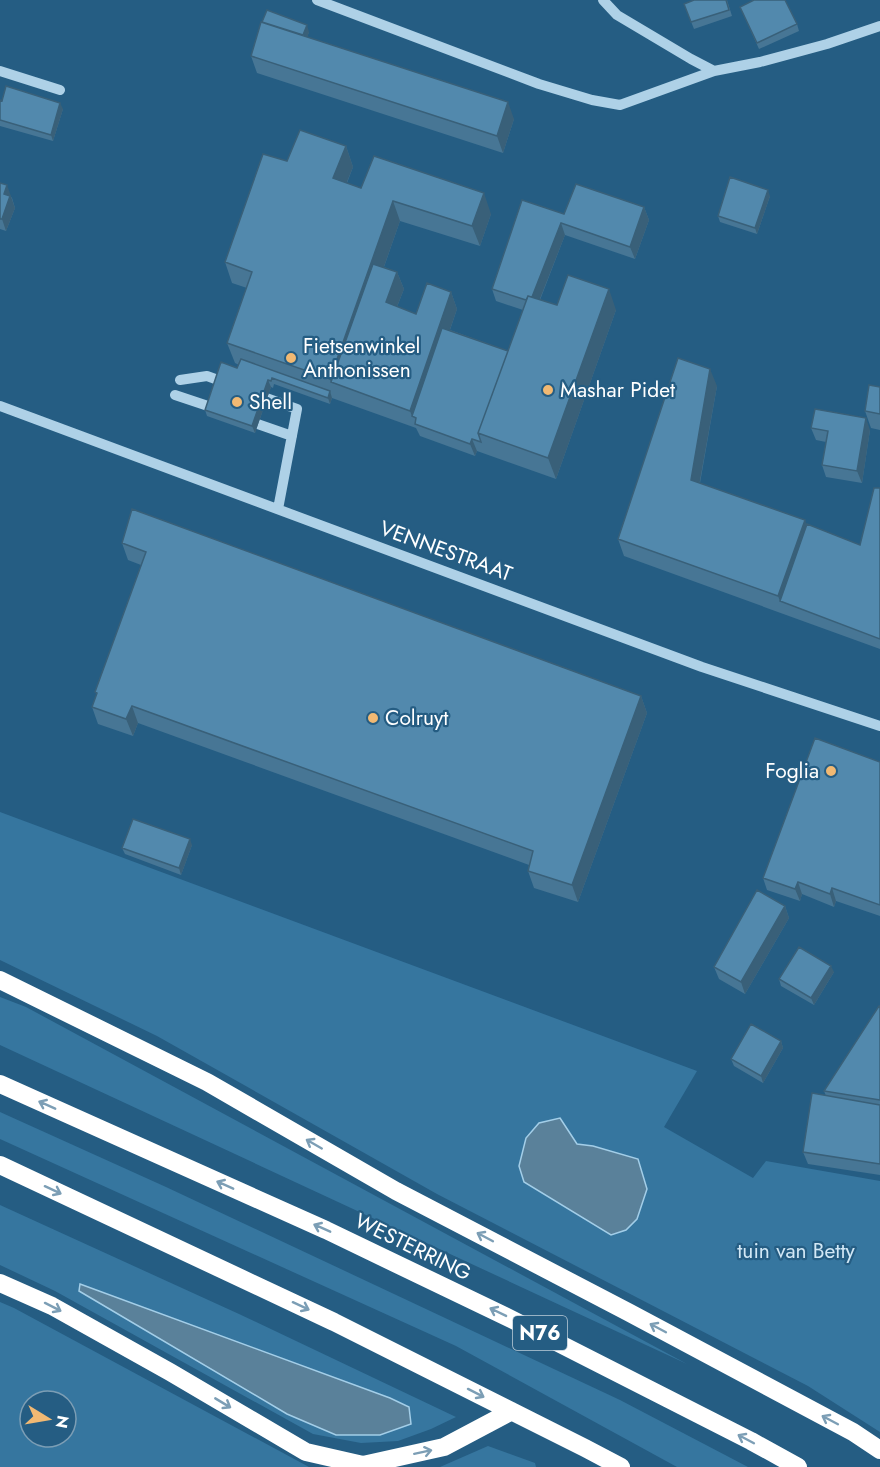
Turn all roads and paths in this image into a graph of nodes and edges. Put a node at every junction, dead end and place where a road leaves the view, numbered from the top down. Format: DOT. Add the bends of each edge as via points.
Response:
graph roads {
  1 [pos="317,0"];
  2 [pos="603,0"];
  3 [pos="880,26"];
  4 [pos="0,70"];
  5 [pos="714,71"];
  6 [pos="60,90"];
  7 [pos="180,381"];
  8 [pos="175,395"];
  9 [pos="0,406"];
  10 [pos="292,435"];
  11 [pos="278,509"];
  12 [pos="880,726"];
  13 [pos="0,980"];
  14 [pos="0,1084"];
  15 [pos="0,1165"];
  16 [pos="0,1283"];
  17 [pos="512,1411"];
  18 [pos="880,1450"];
  19 [pos="621,1467"];
  20 [pos="798,1467"];
  1 -- 5 [label="street" via="539,84 611,104 620,105"];
  2 -- 5 [label="street" via="617,15"];
  3 -- 5 [label="street" via="783,56"];
  4 -- 6 [label="street"];
  7 -- 10 [label="street" via="207,376 297,409"];
  8 -- 10 [label="street"];
  9 -- 11 [label="street, VENNESTRAAT"];
  10 -- 11 [label="street"];
  11 -- 12 [label="street, VENNESTRAAT" via="693,664"];
  18 -- 13 [label="highway, one-way" via="396,1191 207,1082"];
  20 -- 14 [label="highway, WESTERRING / N76, one-way" via="513,1320 326,1230"];
  15 -- 17 [label="highway, one-way" via="334,1322"];
  16 -- 17 [label="highway, one-way" via="52,1306 306,1452 363,1465 444,1447"];
  17 -- 19 [label="highway"];
}
